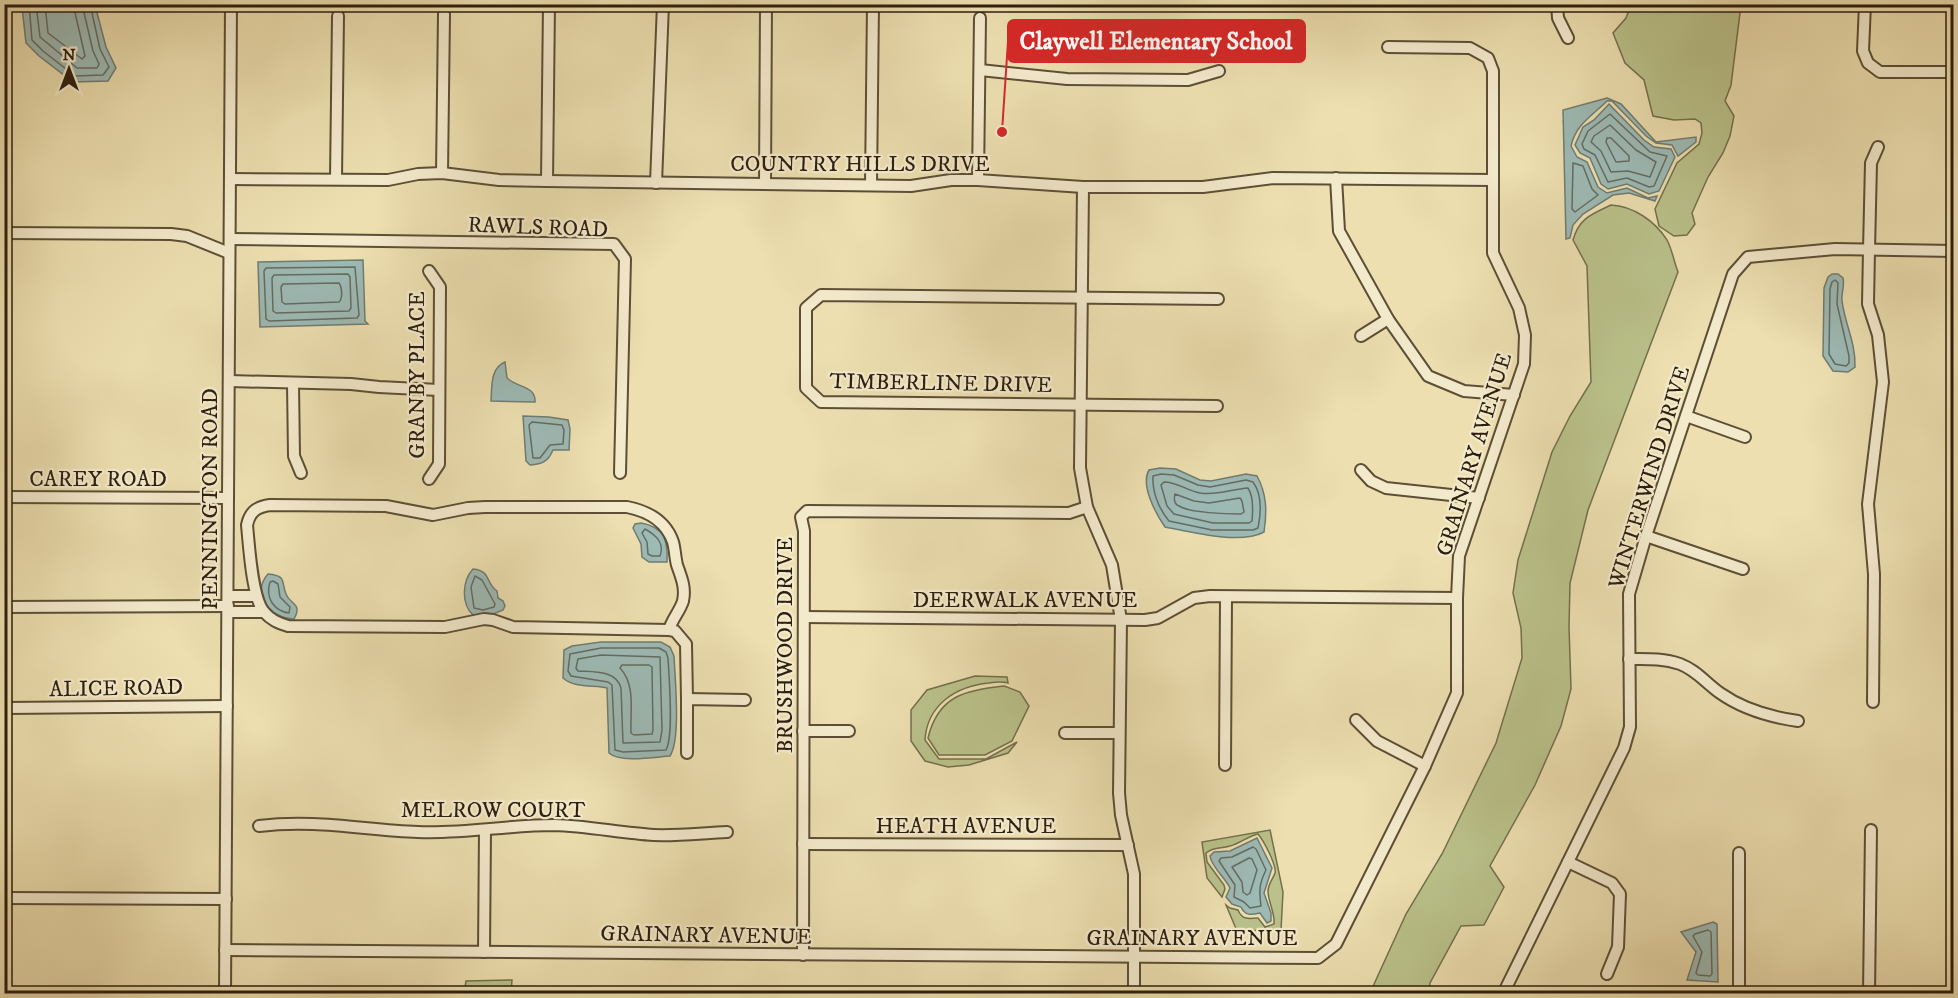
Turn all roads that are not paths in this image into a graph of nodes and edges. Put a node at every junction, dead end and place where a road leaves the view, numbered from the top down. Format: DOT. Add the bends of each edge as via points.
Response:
graph roads {
  1 [pos="231,4"];
  2 [pos="549,4"];
  3 [pos="663,4"];
  4 [pos="766,4"];
  5 [pos="873,4"];
  6 [pos="1557,4"];
  7 [pos="1865,4"];
  8 [pos="444,14"];
  9 [pos="338,16"];
  10 [pos="980,18"];
  11 [pos="1568,38"];
  12 [pos="1388,47"];
  13 [pos="980,70"];
  14 [pos="1219,72"];
  15 [pos="1953,72"];
  16 [pos="1878,147"];
  17 [pos="442,173"];
  18 [pos="1336,178"];
  19 [pos="230,179"];
  20 [pos="336,179"];
  21 [pos="978,180"];
  22 [pos="1492,180"];
  23 [pos="546,181"];
  24 [pos="656,183"];
  25 [pos="765,184"];
  26 [pos="871,185"];
  27 [pos="1083,187"];
  28 [pos="4,232"];
  29 [pos="230,239"];
  30 [pos="1869,250"];
  31 [pos="1953,251"];
  32 [pos="229,253"];
  33 [pos="429,271"];
  34 [pos="1081,297"];
  35 [pos="1218,299"];
  36 [pos="1388,319"];
  37 [pos="1361,336"];
  38 [pos="229,381"];
  39 [pos="293,383"];
  40 [pos="439,390"];
  41 [pos="1514,395"];
  42 [pos="1080,404"];
  43 [pos="1217,406"];
  44 [pos="1686,416"];
  45 [pos="1745,436"];
  46 [pos="1361,470"];
  47 [pos="301,473"];
  48 [pos="621,473"];
  49 [pos="429,479"];
  50 [pos="4,497"];
  51 [pos="228,498"];
  52 [pos="1479,498"];
  53 [pos="1087,507"];
  54 [pos="1646,536"];
  55 [pos="1743,569"];
  56 [pos="256,596"];
  57 [pos="1226,597"];
  58 [pos="1457,598"];
  59 [pos="228,605"];
  60 [pos="4,607"];
  61 [pos="264,612"];
  62 [pos="804,617"];
  63 [pos="1121,620"];
  64 [pos="669,630"];
  65 [pos="1629,659"];
  66 [pos="687,699"];
  67 [pos="745,700"];
  68 [pos="1873,702"];
  69 [pos="227,706"];
  70 [pos="4,708"];
  71 [pos="1356,720"];
  72 [pos="1798,721"];
  73 [pos="803,731"];
  74 [pos="849,731"];
  75 [pos="1065,733"];
  76 [pos="1119,733"];
  77 [pos="687,753"];
  78 [pos="1225,765"];
  79 [pos="1425,766"];
  80 [pos="259,826"];
  81 [pos="485,830"];
  82 [pos="1871,830"];
  83 [pos="727,832"];
  84 [pos="803,844"];
  85 [pos="1128,846"];
  86 [pos="1739,853"];
  87 [pos="1568,862"];
  88 [pos="4,898"];
  89 [pos="226,899"];
  90 [pos="225,950"];
  91 [pos="484,952"];
  92 [pos="803,955"];
  93 [pos="1134,956"];
  94 [pos="1606,974"];
  95 [pos="225,993"];
  96 [pos="1134,993"];
  97 [pos="1503,993"];
  98 [pos="1739,993"];
  99 [pos="1869,993"];
  1 -- 19 [label="street, PENNINGTON ROAD"];
  2 -- 23 [label="street"];
  3 -- 24 [label="street"];
  4 -- 25 [label="street"];
  5 -- 26 [label="street"];
  6 -- 11 [label="street" via="1558,18"];
  7 -- 15 [label="street" via="1863,51 1868,63 1880,72"];
  8 -- 17 [label="street"];
  9 -- 20 [label="street"];
  10 -- 13 [label="street"];
  12 -- 22 [label="street, GRAINARY AVENUE" via="1470,48 1488,58 1493,71"];
  13 -- 14 [label="street" via="1067,79 1188,80"];
  13 -- 21 [label="street"];
  16 -- 30 [label="street" via="1871,163"];
  17 -- 20 [label="street, COUNTRY HILLS DRIVE" via="388,180"];
  17 -- 23 [label="street, COUNTRY HILLS DRIVE"];
  18 -- 22 [label="street, COUNTRY HILLS DRIVE"];
  18 -- 27 [label="street, COUNTRY HILLS DRIVE" via="1273,178 1203,187"];
  18 -- 36 [label="street" via="1339,231"];
  19 -- 20 [label="street, COUNTRY HILLS DRIVE"];
  19 -- 29 [label="street, PENNINGTON ROAD"];
  21 -- 26 [label="street, COUNTRY HILLS DRIVE"];
  21 -- 27 [label="street, COUNTRY HILLS DRIVE"];
  22 -- 41 [label="street, GRAINARY AVENUE" via="1493,253 1519,308 1525,335 1524,364"];
  23 -- 24 [label="street, COUNTRY HILLS DRIVE"];
  24 -- 25 [label="street, COUNTRY HILLS DRIVE"];
  25 -- 26 [label="street, COUNTRY HILLS DRIVE"];
  27 -- 34 [label="street"];
  28 -- 32 [label="street" via="171,234 187,236"];
  29 -- 32 [label="street, PENNINGTON ROAD"];
  29 -- 48 [label="street, RAWLS ROAD" via="614,244 625,260"];
  30 -- 31 [label="street, WINTERWIND DRIVE"];
  30 -- 44 [label="street, WINTERWIND DRIVE" via="1748,257 1733,274"];
  30 -- 68 [label="street" via="1868,304 1878,335 1883,382 1868,504 1874,574"];
  32 -- 38 [label="street, PENNINGTON ROAD"];
  33 -- 40 [label="street, GRANBY PLACE" via="440,287"];
  34 -- 35 [label="street, TIMBERLINE DRIVE"];
  34 -- 42 [label="street"];
  34 -- 42 [label="street, TIMBERLINE DRIVE" via="821,295 807,308 806,331 806,388 821,402"];
  36 -- 37 [label="street"];
  36 -- 41 [label="street" via="1428,376 1464,391"];
  38 -- 39 [label="street"];
  38 -- 51 [label="street, PENNINGTON ROAD"];
  39 -- 40 [label="street"];
  39 -- 47 [label="street" via="294,456"];
  40 -- 49 [label="street, GRANBY PLACE" via="439,464"];
  41 -- 52 [label="street, GRAINARY AVENUE"];
  42 -- 43 [label="street, TIMBERLINE DRIVE"];
  42 -- 53 [label="street" via="1080,468"];
  44 -- 45 [label="street"];
  44 -- 54 [label="street, WINTERWIND DRIVE"];
  46 -- 52 [label="street" via="1371,481 1386,488"];
  50 -- 51 [label="street, CAREY ROAD"];
  51 -- 59 [label="street, PENNINGTON ROAD"];
  52 -- 58 [label="street, GRAINARY AVENUE" via="1460,556"];
  53 -- 62 [label="street, BRUSHWOOD DRIVE" via="1069,513 807,511 801,517"];
  53 -- 63 [label="street" via="1112,565"];
  54 -- 55 [label="street"];
  54 -- 65 [label="street, WINTERWIND DRIVE" via="1629,594"];
  56 -- 59 [label="street"];
  56 -- 61 [label="street"];
  56 -- 64 [label="street" via="247,525 253,510 262,506 386,506 433,515 484,507 627,507 651,515 673,542 684,591 683,603"];
  57 -- 58 [label="street, DEERWALK AVENUE"];
  57 -- 63 [label="street, DEERWALK AVENUE" via="1194,598 1158,618"];
  57 -- 78 [label="street"];
  58 -- 79 [label="street, GRAINARY AVENUE" via="1457,693"];
  59 -- 60 [label="street"];
  59 -- 61 [label="street"];
  59 -- 69 [label="street, PENNINGTON ROAD"];
  61 -- 64 [label="street" via="275,622 288,626 445,627 484,619 513,627"];
  62 -- 63 [label="street, DEERWALK AVENUE"];
  62 -- 73 [label="street, BRUSHWOOD DRIVE"];
  63 -- 76 [label="street"];
  64 -- 66 [label="street" via="686,644"];
  65 -- 72 [label="street" via="1680,664 1742,706"];
  65 -- 87 [label="street, WINTERWIND DRIVE" via="1630,727 1624,748"];
  66 -- 67 [label="street"];
  66 -- 77 [label="street"];
  69 -- 70 [label="street, ALICE ROAD"];
  69 -- 89 [label="street, PENNINGTON ROAD"];
  71 -- 79 [label="street" via="1377,741"];
  73 -- 74 [label="street"];
  73 -- 84 [label="street, BRUSHWOOD DRIVE"];
  75 -- 76 [label="street"];
  76 -- 85 [label="street" via="1119,793"];
  79 -- 93 [label="street, GRAINARY AVENUE" via="1336,944 1318,958"];
  80 -- 81 [label="street, MELROW COURT" via="321,824 418,832"];
  81 -- 83 [label="street, MELROW COURT" via="554,825 654,835"];
  81 -- 91 [label="street"];
  82 -- 99 [label="street"];
  84 -- 85 [label="street, HEATH AVENUE"];
  84 -- 92 [label="street, BRUSHWOOD DRIVE"];
  85 -- 93 [label="street" via="1134,874"];
  86 -- 98 [label="street"];
  87 -- 94 [label="street" via="1612,883 1620,894 1618,947"];
  87 -- 97 [label="street, WINTERWIND DRIVE"];
  88 -- 89 [label="street"];
  89 -- 90 [label="street, PENNINGTON ROAD"];
  90 -- 91 [label="street, GRAINARY AVENUE"];
  90 -- 95 [label="street, PENNINGTON ROAD"];
  91 -- 92 [label="street, GRAINARY AVENUE"];
  92 -- 93 [label="street, GRAINARY AVENUE"];
  93 -- 96 [label="street"];
}
